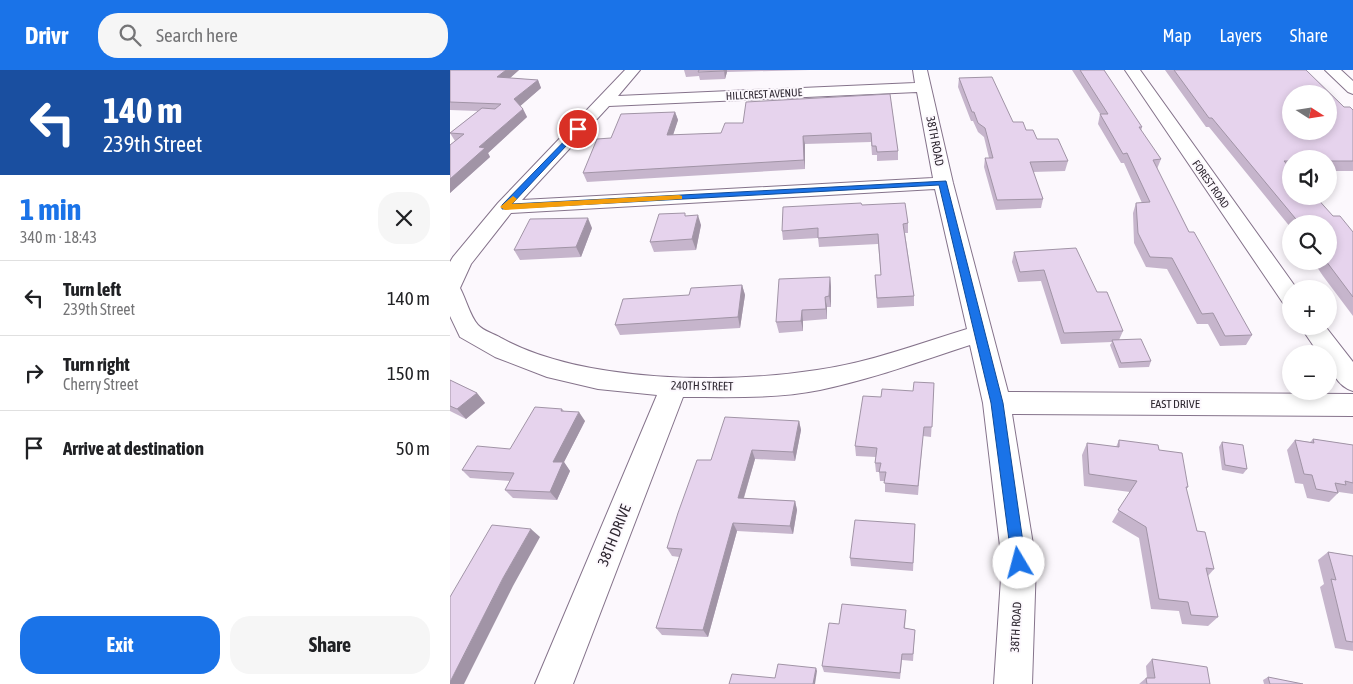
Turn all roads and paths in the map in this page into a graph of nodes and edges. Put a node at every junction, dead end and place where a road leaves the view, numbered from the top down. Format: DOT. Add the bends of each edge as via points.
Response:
graph roads {
  1 [pos="633,70"];
  2 [pos="1132,70"];
  3 [pos="1332,70"];
  4 [pos="922,78"];
  5 [pos="1353,89"];
  6 [pos="604,102"];
  7 [pos="943,183"];
  8 [pos="505,207"];
  9 [pos="1282,284"];
  10 [pos="450,285"];
  11 [pos="450,291"];
  12 [pos="981,333"];
  13 [pos="1319,335"];
  14 [pos="1353,382"];
  15 [pos="674,386"];
  16 [pos="997,403"];
  17 [pos="1353,405"];
  18 [pos="554,684"];
  19 [pos="1013,684"];
  1 -- 6 [label="street"];
  2 -- 9 [label="street, FOREST ROAD"];
  3 -- 5 [label="street"];
  4 -- 6 [label="street, HILLCREST AVENUE"];
  4 -- 7 [label="street, 38TH ROAD"];
  6 -- 8 [label="street"];
  7 -- 8 [label="street"];
  7 -- 12 [label="street, 38TH ROAD"];
  8 -- 10 [label="street" via="461,262"];
  11 -- 15 [label="street, 240TH STREET" via="469,332 504,351 547,367 598,379"];
  12 -- 15 [label="street, 240TH STREET" via="867,369 819,380 772,386"];
  12 -- 16 [label="street, 38TH ROAD"];
  13 -- 14 [label="street"];
  15 -- 18 [label="street, 38TH DRIVE"];
  16 -- 17 [label="street, EAST DRIVE"];
  16 -- 19 [label="street, 38TH ROAD" via="1019,563"];
}
